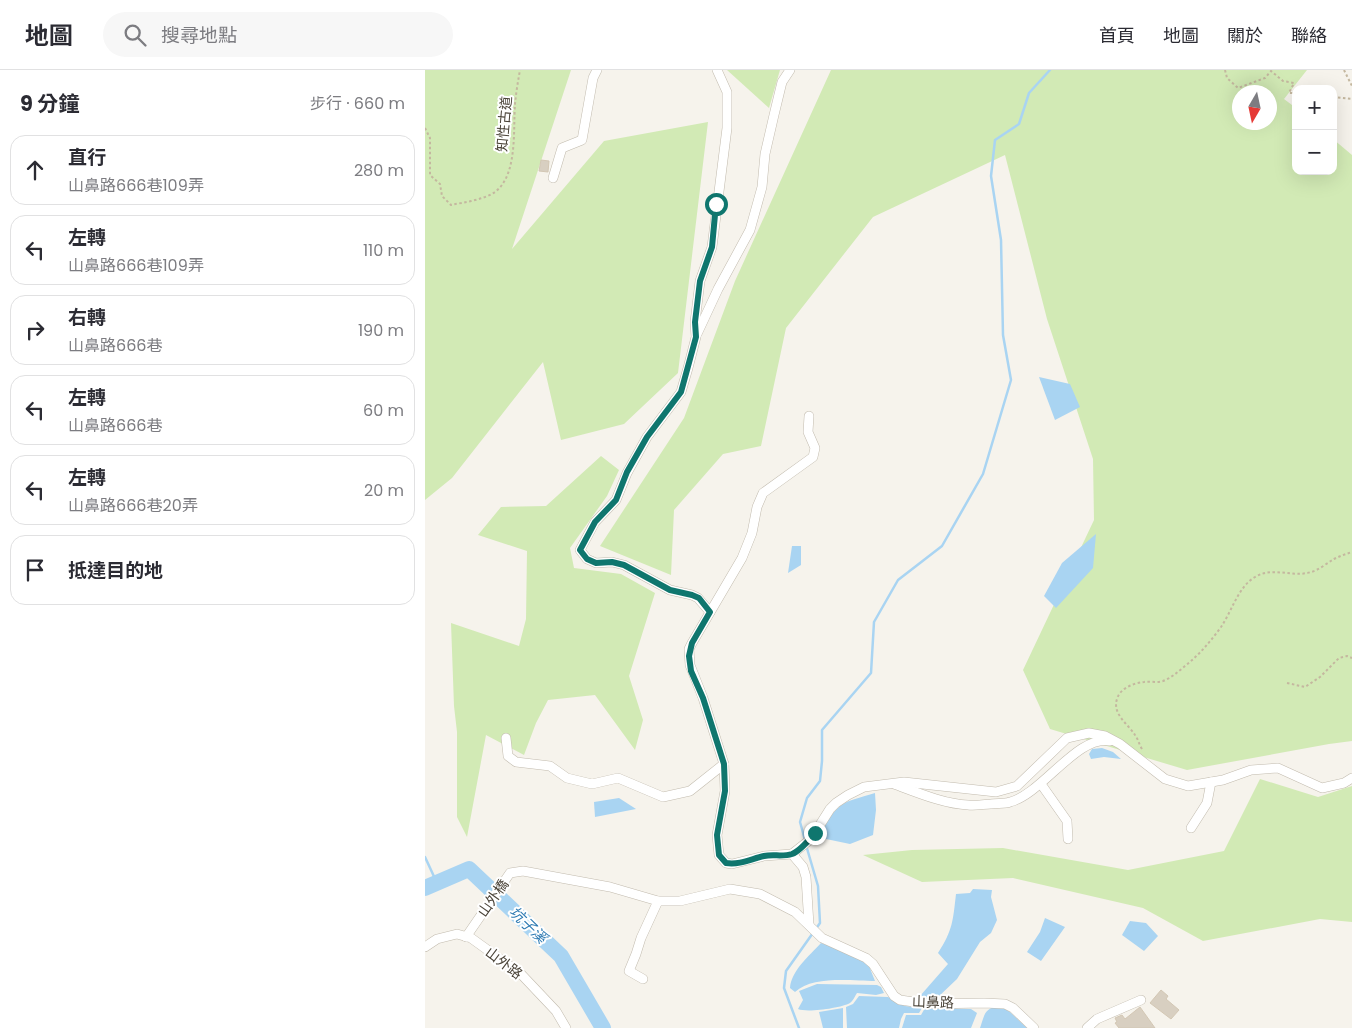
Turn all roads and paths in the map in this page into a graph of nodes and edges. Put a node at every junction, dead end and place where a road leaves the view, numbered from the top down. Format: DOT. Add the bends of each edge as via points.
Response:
graph roads {
  1 [pos="520,70"];
  2 [pos="597,70"];
  3 [pos="717,70"];
  4 [pos="790,70"];
  5 [pos="1225,70"];
  6 [pos="1344,70"];
  7 [pos="1293,85"];
  8 [pos="1352,86"];
  9 [pos="1337,97"];
  10 [pos="1352,99"];
  11 [pos="425,128"];
  12 [pos="553,178"];
  13 [pos="696,337"];
  14 [pos="809,416"];
  15 [pos="1352,552"];
  16 [pos="710,612"];
  17 [pos="1352,658"];
  18 [pos="1287,682"];
  19 [pos="506,738"];
  20 [pos="1119,744"];
  21 [pos="724,764"];
  22 [pos="1147,765"];
  23 [pos="1352,778"];
  24 [pos="1211,782"];
  25 [pos="889,783"];
  26 [pos="1041,784"];
  27 [pos="1191,828"];
  28 [pos="1068,839"];
  29 [pos="792,854"];
  30 [pos="658,901"];
  31 [pos="811,926"];
  32 [pos="466,937"];
  33 [pos="425,947"];
  34 [pos="643,979"];
  35 [pos="1141,1000"];
  36 [pos="566,1028"];
  37 [pos="1033,1028"];
  38 [pos="1087,1028"];
  1 -- 11 [label="path, 知性古道" via="514,146 507,175 496,191 451,205 442,196 440,184 430,175 430,138"];
  2 -- 12 [label="street" via="582,140 562,148"];
  3 -- 13 [label="street" via="727,92 727,128 712,247 700,281"];
  4 -- 13 [label="street" via="773,115 762,187 750,230"];
  5 -- 7 [label="path" via="1227,78 1238,88 1265,78 1271,70"];
  6 -- 8 [label="path"];
  9 -- 10 [label="path"];
  13 -- 16 [label="street" via="681,392 647,437 616,500 595,522 580,550 587,559 596,563 624,565 670,590 699,598"];
  14 -- 16 [label="street" via="808,432 815,448 813,457 763,493 743,558"];
  15 -- 22 [label="path" via="1311,572 1270,572 1254,578 1247,583 1206,647 1171,678 1130,685 1121,691 1115,707 1135,735"];
  16 -- 21 [label="street" via="692,643 689,656 691,671"];
  17 -- 18 [label="path" via="1339,658 1305,687"];
  19 -- 21 [label="street" via="508,756 516,762 550,766 567,778 592,784 618,778 663,796 690,790"];
  20 -- 22 [label="street"];
  20 -- 25 [label="street" via="1105,736 1089,733 1067,738 1017,786 996,792 935,784"];
  20 -- 26 [label="street" via="1103,740 1085,747 1063,762"];
  21 -- 29 [label="street" via="725,791 717,835 719,855 726,863 732,864 764,856"];
  22 -- 24 [label="street" via="1165,779 1188,786"];
  23 -- 24 [label="street" via="1322,788 1278,768 1251,770"];
  24 -- 27 [label="street" via="1207,802"];
  25 -- 26 [label="street" via="937,799 968,805 1011,802"];
  25 -- 29 [label="street" via="865,787 836,802 805,844"];
  26 -- 28 [label="street" via="1067,821"];
  29 -- 31 [label="street" via="806,876"];
  30 -- 31 [label="street" via="680,901 730,889 748,891 795,912"];
  30 -- 32 [label="street, 山外橋" via="597,884 523,871 510,874"];
  30 -- 34 [label="street" via="629,970"];
  31 -- 37 [label="street, 山鼻路" via="831,943 866,958 900,1000 928,1004 1005,1004"];
  32 -- 33 [label="street" via="457,934 437,939"];
  32 -- 36 [label="street, 山外路" via="521,974"];
  35 -- 38 [label="street" via="1097,1019"];
}
